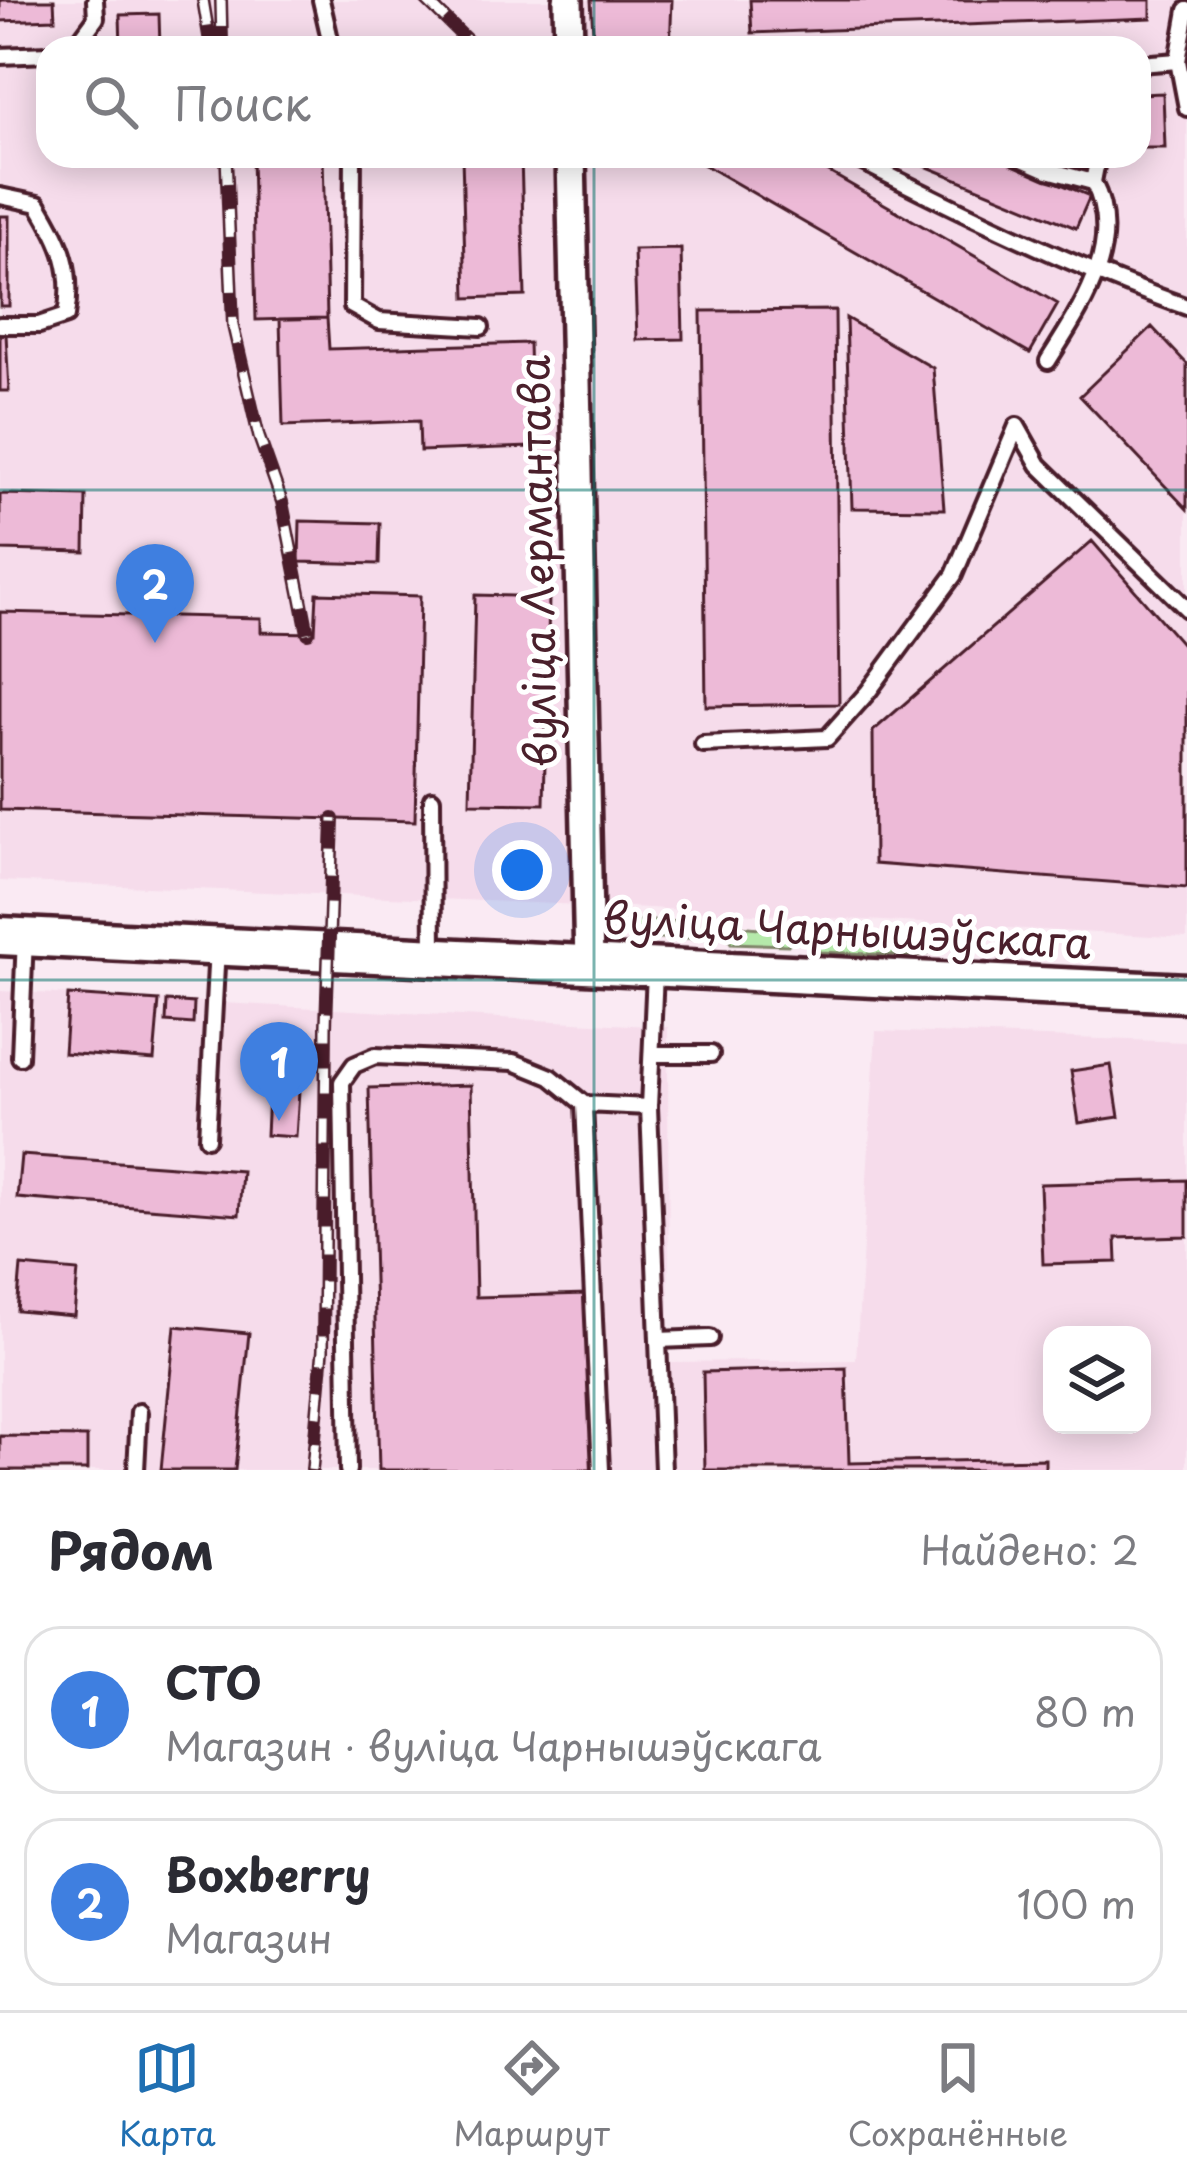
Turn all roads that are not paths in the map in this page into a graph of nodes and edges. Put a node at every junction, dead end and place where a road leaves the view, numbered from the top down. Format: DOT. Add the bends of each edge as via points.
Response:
graph roads {
  1 [pos="95,0"];
  2 [pos="321,0"];
  3 [pos="568,0"];
  4 [pos="1187,10"];
  5 [pos="83,36"];
  6 [pos="329,36"];
  7 [pos="569,36"];
  8 [pos="36,54"];
  9 [pos="0,56"];
  10 [pos="1178,61"];
  11 [pos="1151,63"];
  12 [pos="1187,108"];
  13 [pos="353,168"];
  14 [pos="571,168"];
  15 [pos="874,168"];
  16 [pos="1043,168"];
  17 [pos="1096,168"];
  18 [pos="1093,182"];
  19 [pos="0,196"];
  20 [pos="1098,273"];
  21 [pos="1187,307"];
  22 [pos="0,325"];
  23 [pos="481,327"];
  24 [pos="1048,361"];
  25 [pos="1187,609"];
  26 [pos="703,744"];
  27 [pos="432,799"];
  28 [pos="13,937"];
  29 [pos="217,947"];
  30 [pos="433,956"];
  31 [pos="589,965"];
  32 [pos="655,967"];
  33 [pos="1187,993"];
  34 [pos="652,1054"];
  35 [pos="712,1054"];
  36 [pos="20,1057"];
  37 [pos="584,1104"];
  38 [pos="649,1107"];
  39 [pos="207,1138"];
  40 [pos="710,1337"];
  41 [pos="658,1340"];
  42 [pos="139,1412"];
  43 [pos="136,1470"];
  44 [pos="348,1470"];
  45 [pos="601,1470"];
  46 [pos="663,1470"];
  1 -- 5 [label="lane" via="96,18"];
  2 -- 6 [label="lane"];
  3 -- 7 [label="street"];
  4 -- 10 [label="lane"];
  8 -- 9 [label="lane"];
  10 -- 11 [label="lane"];
  10 -- 12 [label="lane"];
  13 -- 23 [label="lane" via="352,306 379,321"];
  14 -- 31 [label="street, вуліца Лермантава"];
  15 -- 20 [label="lane"];
  16 -- 18 [label="lane"];
  17 -- 18 [label="lane"];
  18 -- 20 [label="lane" via="1105,205"];
  19 -- 22 [label="lane" via="38,204 71,285 65,316"];
  20 -- 21 [label="lane"];
  20 -- 24 [label="lane"];
  25 -- 26 [label="lane" via="1040,465 1017,425 954,575 826,738"];
  27 -- 30 [label="lane"];
  28 -- 29 [label="main road, вуліца Чарнышэўскага"];
  28 -- 36 [label="lane"];
  29 -- 30 [label="main road, вуліца Чарнышэўскага"];
  29 -- 39 [label="lane"];
  30 -- 31 [label="main road, вуліца Чарнышэўскага"];
  31 -- 32 [label="main road, вуліца Чарнышэўскага"];
  32 -- 33 [label="main road, вуліца Чарнышэўскага"];
  32 -- 34 [label="lane"];
  34 -- 35 [label="lane"];
  34 -- 38 [label="lane"];
  37 -- 38 [label="lane"];
  37 -- 44 [label="lane" via="551,1077 514,1062 375,1056 342,1082"];
  37 -- 45 [label="lane"];
  38 -- 41 [label="lane"];
  40 -- 41 [label="lane"];
  41 -- 46 [label="lane"];
  42 -- 43 [label="lane"];
}
